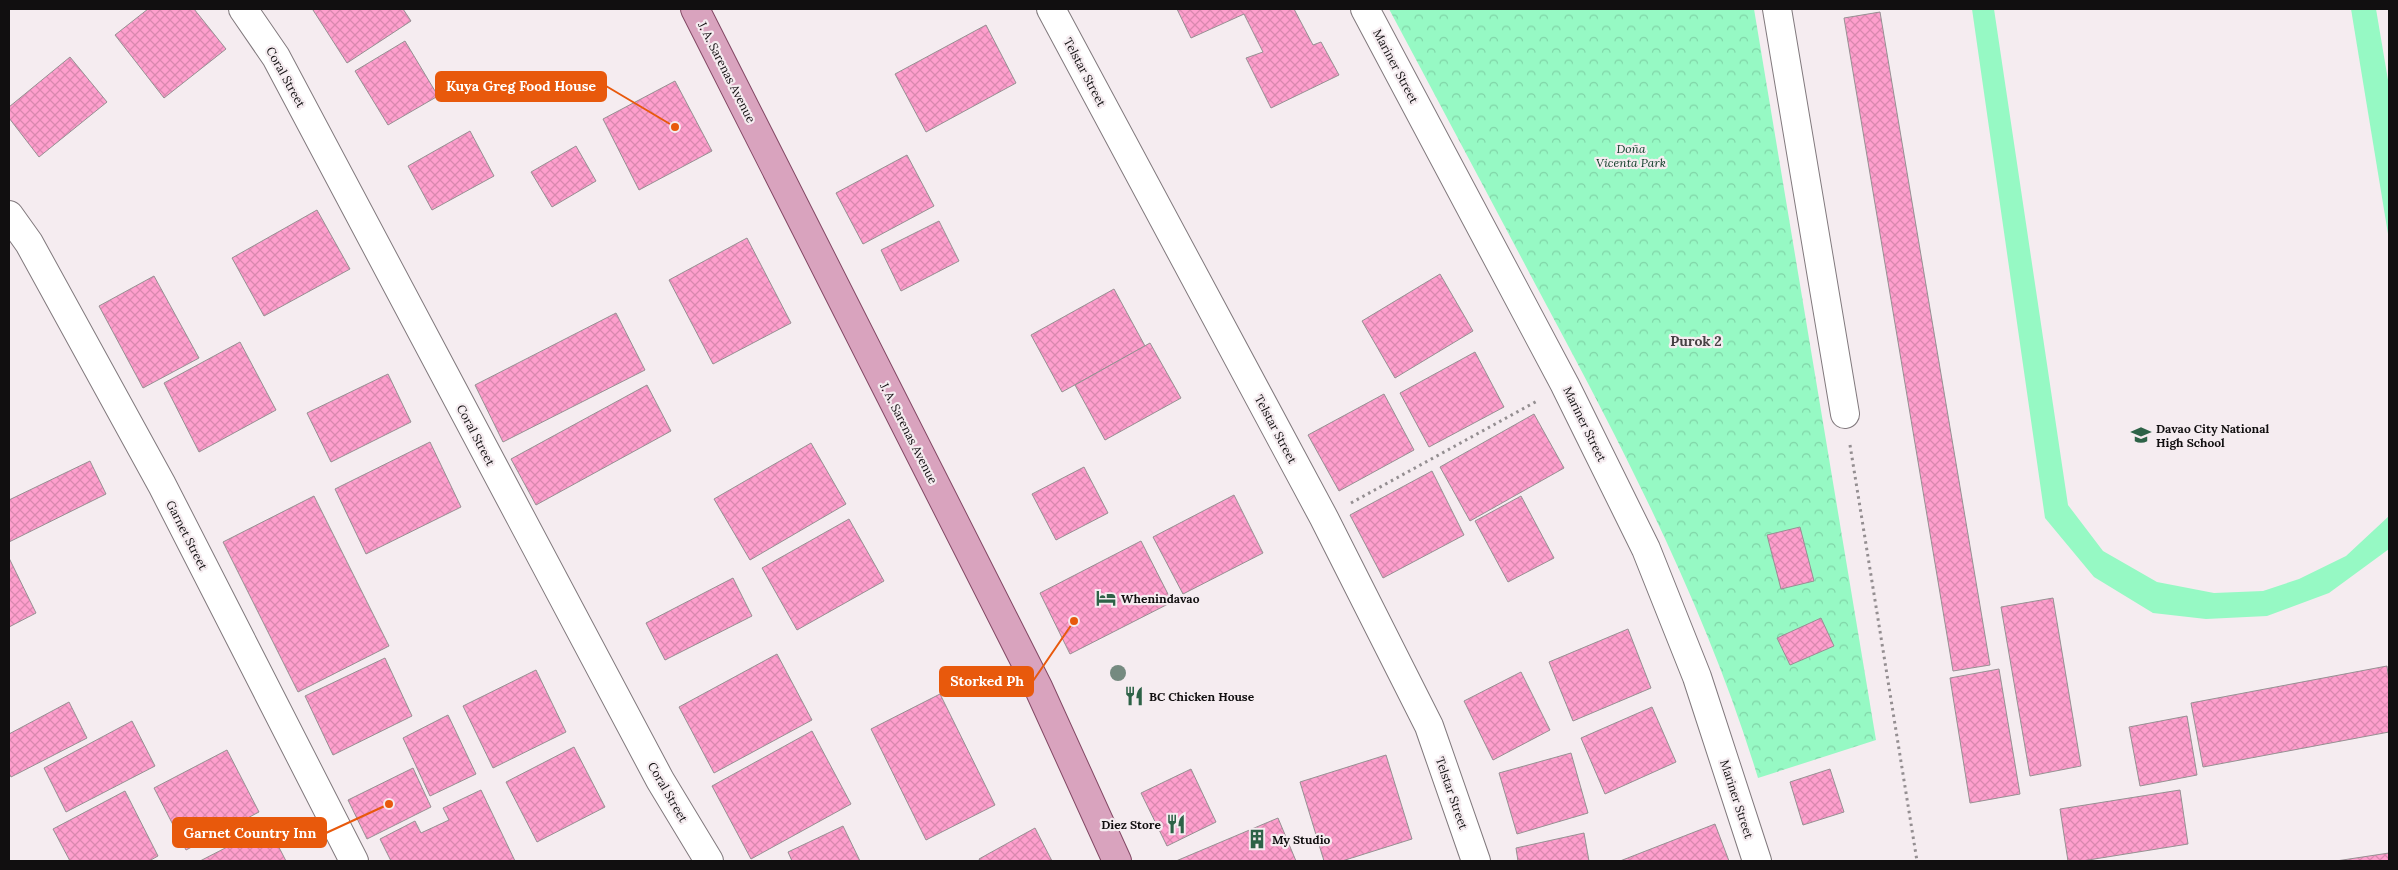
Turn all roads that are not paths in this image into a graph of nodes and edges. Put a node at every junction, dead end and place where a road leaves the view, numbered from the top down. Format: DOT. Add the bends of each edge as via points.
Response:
graph roads {
  1 [pos="244,9"];
  2 [pos="696,9"];
  3 [pos="1051,9"];
  4 [pos="1365,9"];
  5 [pos="1776,9"];
  6 [pos="9,215"];
  7 [pos="1845,414"];
  8 [pos="354,861"];
  9 [pos="709,861"];
  10 [pos="1117,861"];
  11 [pos="1476,861"];
  12 [pos="1757,861"];
  1 -- 9 [label="street, Coral Street" via="276,57 660,780"];
  2 -- 10 [label="main road, J. A. Sarenas Avenue" via="1038,688"];
  3 -- 11 [label="street, Telstar Street" via="1324,518 1429,726"];
  4 -- 12 [label="street, Mariner Street" via="1566,385 1646,549 1697,677"];
  5 -- 7 [label="street"];
  6 -- 8 [label="street, Garnet Street" via="29,243 162,485"];
}
